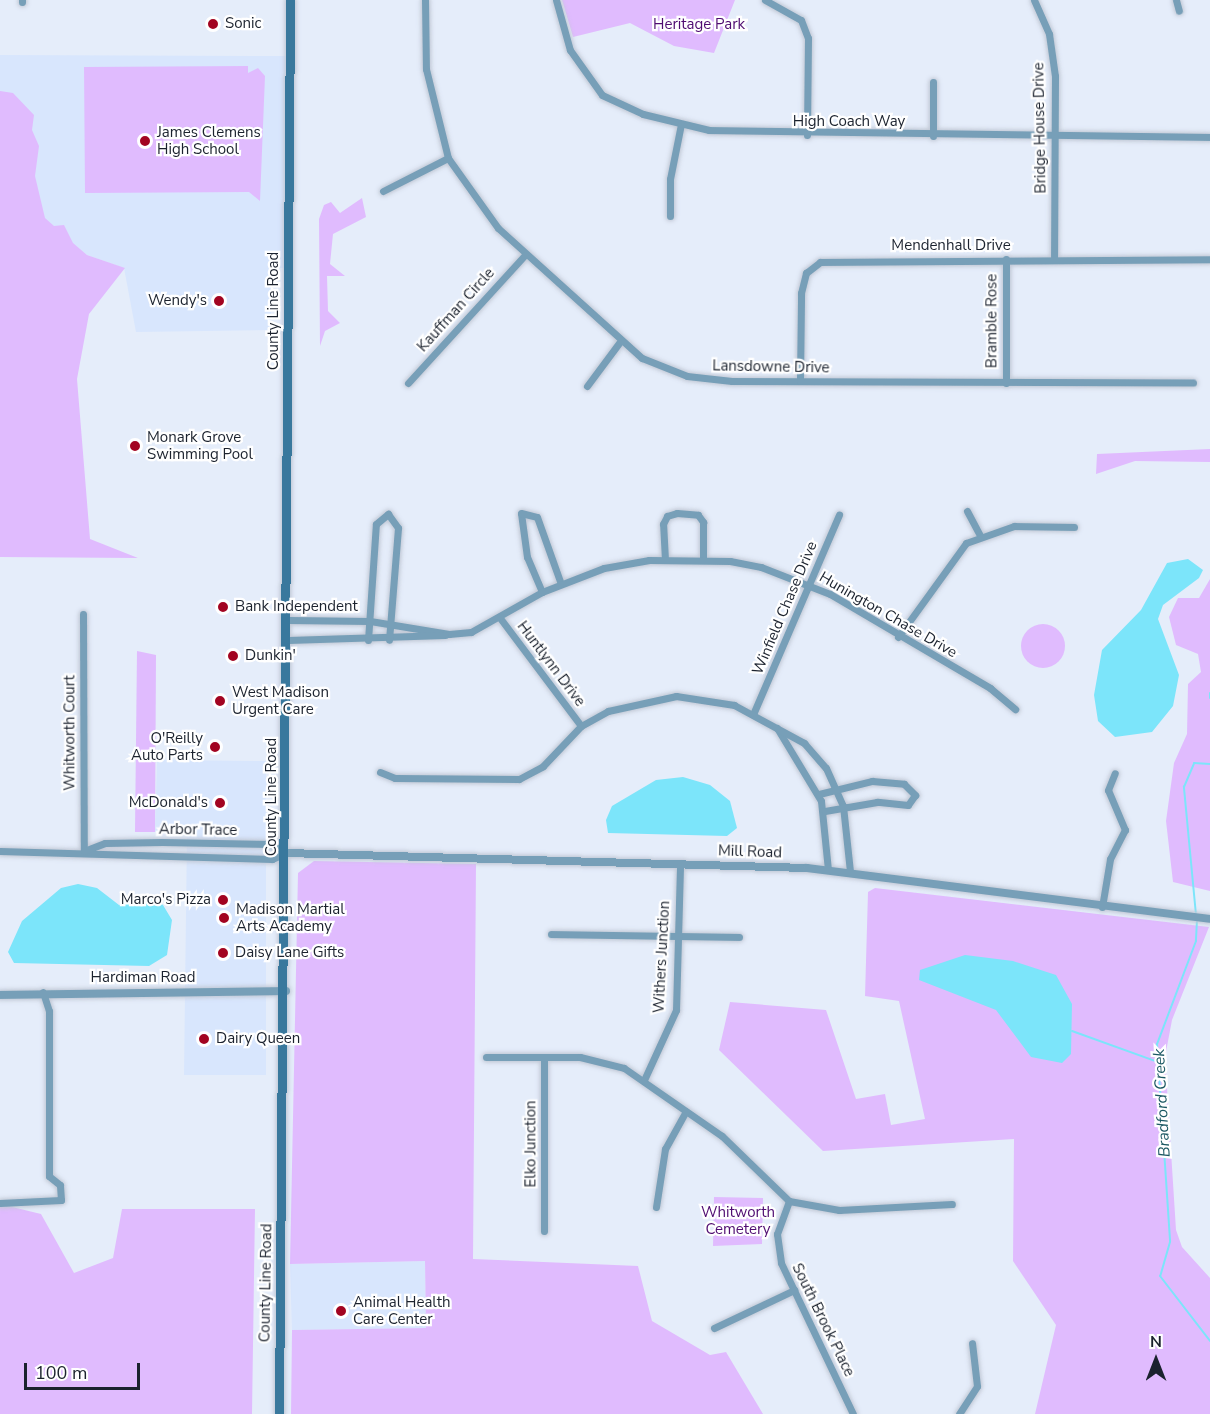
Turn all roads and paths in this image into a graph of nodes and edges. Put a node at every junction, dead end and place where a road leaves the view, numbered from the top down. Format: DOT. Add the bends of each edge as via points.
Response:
graph roads {
  1 [pos="290,0"];
  2 [pos="556,0"];
  3 [pos="765,0"];
  4 [pos="1034,0"];
  5 [pos="1176,0"];
  6 [pos="426,3"];
  7 [pos="1179,11"];
  8 [pos="933,82"];
  9 [pos="681,124"];
  10 [pos="807,135"];
  11 [pos="933,136"];
  12 [pos="1054,136"];
  13 [pos="1210,137"];
  14 [pos="447,158"];
  15 [pos="383,191"];
  16 [pos="670,216"];
  17 [pos="525,255"];
  18 [pos="1054,258"];
  19 [pos="1006,259"];
  20 [pos="1210,260"];
  21 [pos="619,343"];
  22 [pos="800,381"];
  23 [pos="408,383"];
  24 [pos="1006,383"];
  25 [pos="1193,383"];
  26 [pos="587,386"];
  27 [pos="967,511"];
  28 [pos="839,515"];
  29 [pos="1074,527"];
  30 [pos="981,535"];
  31 [pos="665,560"];
  32 [pos="703,560"];
  33 [pos="561,584"];
  34 [pos="811,585"];
  35 [pos="542,592"];
  36 [pos="82,614"];
  37 [pos="500,618"];
  38 [pos="288,620"];
  39 [pos="370,621"];
  40 [pos="389,622"];
  41 [pos="448,634"];
  42 [pos="898,637"];
  43 [pos="288,640"];
  44 [pos="368,640"];
  45 [pos="389,640"];
  46 [pos="1015,709"];
  47 [pos="754,712"];
  48 [pos="581,726"];
  49 [pos="776,726"];
  50 [pos="380,772"];
  51 [pos="1115,774"];
  52 [pos="837,788"];
  53 [pos="819,794"];
  54 [pos="843,806"];
  55 [pos="825,811"];
  56 [pos="0,851"];
  57 [pos="84,851"];
  58 [pos="286,853"];
  59 [pos="680,864"];
  60 [pos="828,870"];
  61 [pos="850,872"];
  62 [pos="1102,907"];
  63 [pos="1210,919"];
  64 [pos="551,934"];
  65 [pos="678,936"];
  66 [pos="739,937"];
  67 [pos="286,991"];
  68 [pos="42,992"];
  69 [pos="57,992"];
  70 [pos="0,995"];
  71 [pos="49,1011"];
  72 [pos="486,1056"];
  73 [pos="544,1057"];
  74 [pos="644,1080"];
  75 [pos="686,1111"];
  76 [pos="789,1201"];
  77 [pos="0,1203"];
  78 [pos="951,1204"];
  79 [pos="656,1207"];
  80 [pos="544,1231"];
  81 [pos="794,1290"];
  82 [pos="714,1328"];
  83 [pos="972,1342"];
  84 [pos="279,1414"];
  85 [pos="854,1414"];
  86 [pos="959,1414"];
  1 -- 38 [label="main road, County Line Road"];
  2 -- 9 [label="street, High Coach Way" via="570,50 592,86 625,108"];
  3 -- 10 [label="street" via="801,20 808,38"];
  4 -- 12 [label="street, Bridge House Drive" via="1052,48"];
  5 -- 7 [label="street"];
  6 -- 14 [label="street, Lansdowne Drive" via="426,69"];
  8 -- 11 [label="street"];
  9 -- 10 [label="street, High Coach Way" via="727,134"];
  9 -- 16 [label="street" via="670,179"];
  10 -- 11 [label="street, High Coach Way"];
  11 -- 12 [label="street, High Coach Way"];
  12 -- 13 [label="street, High Coach Way"];
  12 -- 18 [label="street, Bridge House Drive"];
  14 -- 15 [label="street"];
  14 -- 17 [label="street, Lansdowne Drive" via="475,200"];
  17 -- 21 [label="street, Lansdowne Drive"];
  17 -- 23 [label="street, Kauffman Circle"];
  18 -- 19 [label="street, Mendenhall Drive"];
  18 -- 20 [label="street, Mendenhall Drive"];
  19 -- 22 [label="street, Mendenhall Drive" via="820,262 806,273 801,293"];
  19 -- 24 [label="street, Bramble Rose"];
  21 -- 22 [label="street, Lansdowne Drive" via="687,376"];
  21 -- 26 [label="street"];
  22 -- 24 [label="street, Lansdowne Drive"];
  24 -- 25 [label="street, Lansdowne Drive"];
  27 -- 30 [label="street"];
  28 -- 34 [label="street, Winfield Chase Drive"];
  29 -- 30 [label="street" via="1014,526"];
  30 -- 42 [label="street" via="952,556"];
  31 -- 32 [label="street, Hunington Chase Drive"];
  31 -- 32 [label="street" via="663,525 667,516 677,513 698,515 703,522"];
  31 -- 33 [label="street, Hunington Chase Drive" via="604,568"];
  32 -- 34 [label="street, Hunington Chase Drive" via="762,567"];
  33 -- 35 [label="street, Hunington Chase Drive"];
  33 -- 35 [label="street" via="537,517 521,513 527,557"];
  34 -- 42 [label="street, Hunington Chase Drive"];
  34 -- 47 [label="street, Winfield Chase Drive"];
  35 -- 37 [label="street, Hunington Chase Drive"];
  36 -- 57 [label="street, Whitworth Court"];
  37 -- 41 [label="street, Hunington Chase Drive" via="471,632"];
  37 -- 48 [label="street, Huntlynn Drive"];
  38 -- 39 [label="street, Hunington Chase Drive"];
  38 -- 43 [label="main road, County Line Road"];
  39 -- 40 [label="street, Hunington Chase Drive"];
  39 -- 40 [label="street" via="376,524 388,514 398,528"];
  39 -- 44 [label="street"];
  40 -- 41 [label="street, Hunington Chase Drive"];
  40 -- 45 [label="street"];
  41 -- 45 [label="street"];
  42 -- 46 [label="street, Hunington Chase Drive" via="990,688"];
  43 -- 44 [label="street"];
  43 -- 58 [label="main road, County Line Road"];
  44 -- 45 [label="street"];
  47 -- 48 [label="street" via="676,696 634,703"];
  47 -- 49 [label="street"];
  48 -- 50 [label="street" via="543,766 519,779 395,778"];
  49 -- 52 [label="street" via="816,753"];
  49 -- 53 [label="street"];
  51 -- 62 [label="street" via="1108,790 1125,830 1110,859"];
  52 -- 53 [label="street"];
  52 -- 54 [label="street"];
  52 -- 54 [label="street" via="885,782 909,786 915,795 908,806"];
  53 -- 55 [label="street"];
  54 -- 55 [label="street"];
  54 -- 61 [label="street"];
  55 -- 60 [label="street"];
  56 -- 57 [label="street, Arbor Trace"];
  57 -- 58 [label="street, Arbor Trace" via="106,858 272,859"];
  57 -- 58 [label="street, Arbor Trace" via="105,843 184,842 270,844"];
  58 -- 59 [label="street, Mill Road"];
  58 -- 67 [label="main road, County Line Road"];
  59 -- 60 [label="street, Mill Road"];
  59 -- 65 [label="street, Withers Junction"];
  60 -- 61 [label="street, Mill Road"];
  61 -- 62 [label="street, Mill Road"];
  62 -- 63 [label="street, Mill Road"];
  64 -- 65 [label="street"];
  65 -- 66 [label="street"];
  65 -- 74 [label="street, Withers Junction" via="676,1010 669,1034"];
  67 -- 69 [label="street, Hardiman Road"];
  67 -- 84 [label="main road, County Line Road"];
  68 -- 69 [label="street, Hardiman Road"];
  68 -- 70 [label="street, Hardiman Road"];
  68 -- 71 [label="street"];
  69 -- 71 [label="street"];
  71 -- 77 [label="street" via="49,1176 60,1185 61,1200"];
  72 -- 73 [label="street"];
  73 -- 74 [label="street" via="600,1060"];
  73 -- 80 [label="street, Elko Junction"];
  74 -- 75 [label="street"];
  75 -- 76 [label="street" via="722,1136"];
  75 -- 79 [label="street" via="665,1149"];
  76 -- 78 [label="street" via="839,1210"];
  76 -- 81 [label="street, South Brook Place" via="777,1249"];
  81 -- 82 [label="street"];
  81 -- 85 [label="street, South Brook Place"];
  83 -- 86 [label="street" via="977,1386"];
}
